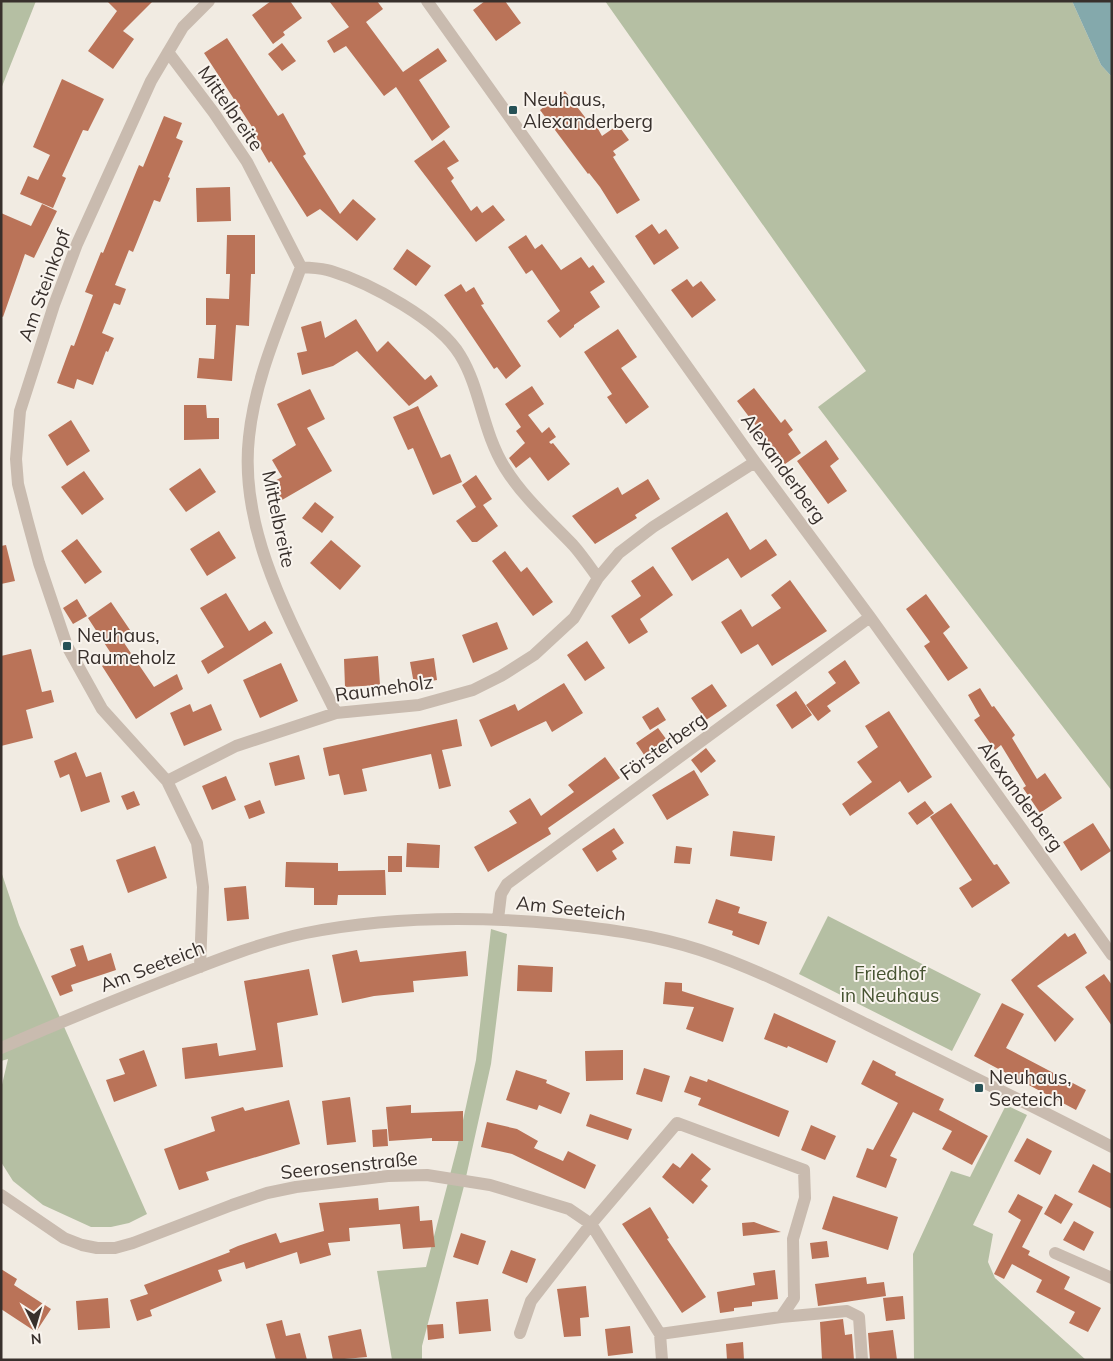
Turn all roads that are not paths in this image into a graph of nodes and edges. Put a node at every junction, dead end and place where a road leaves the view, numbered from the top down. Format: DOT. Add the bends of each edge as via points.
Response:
graph roads {
  1 [pos="208,1"];
  2 [pos="427,1"];
  3 [pos="168,52"];
  4 [pos="301,267"];
  5 [pos="755,462"];
  6 [pos="598,578"];
  7 [pos="870,617"];
  8 [pos="336,713"];
  9 [pos="167,781"];
  10 [pos="498,919"];
  11 [pos="1112,955"];
  12 [pos="200,967"];
  13 [pos="1,1048"];
  14 [pos="1112,1147"];
  15 [pos="1,1195"];
  16 [pos="591,1224"];
  17 [pos="1055,1253"];
  18 [pos="1112,1278"];
  19 [pos="781,1317"];
  20 [pos="520,1334"];
  21 [pos="660,1334"];
  22 [pos="662,1360"];
  23 [pos="862,1360"];
  1 -- 3 [label="street, Am Steinkopf" via="184,27"];
  2 -- 5 [label="street, Alexanderberg"];
  3 -- 4 [label="street, Mittelbreite" via="247,162"];
  3 -- 9 [label="street, Am Steinkopf" via="130,126 77,244 54,305 20,410 16,459 18,484 36,554 67,646 102,709"];
  4 -- 6 [label="street" via="330,270 366,284 400,303 450,342 467,370 491,443 505,468 519,489 574,547"];
  4 -- 8 [label="street, Mittelbreite" via="255,402 249,437 250,484 264,555 279,598"];
  5 -- 6 [label="street, Raumeholz" via="653,527 619,553"];
  5 -- 7 [label="street, Alexanderberg"];
  6 -- 8 [label="street, Raumeholz" via="574,618 534,655 474,690 419,705"];
  7 -- 10 [label="street, Försterberg" via="507,884 501,894"];
  7 -- 11 [label="street, Alexanderberg"];
  8 -- 9 [label="street, Raumeholz" via="236,746"];
  9 -- 12 [label="street" via="197,843 201,864"];
  10 -- 12 [label="street, Am Seeteich" via="446,918 346,927 261,944"];
  10 -- 14 [label="street, Am Seeteich" via="624,930 699,949 774,979"];
  12 -- 13 [label="street, Am Seeteich"];
  15 -- 16 [label="street, Seerosenstraße" via="64,1238 98,1248 133,1243 267,1193 388,1176 427,1175 490,1184 569,1209"];
  16 -- 19 [label="street" via="677,1123 804,1170 805,1198 793,1239 794,1298"];
  16 -- 20 [label="street" via="531,1301"];
  16 -- 21 [label="street, Seerosenstraße"];
  17 -- 18 [label="street"];
  19 -- 21 [label="street"];
  19 -- 23 [label="street" via="855,1313 859,1317"];
  21 -- 22 [label="street, Seerosenstraße"];
}
